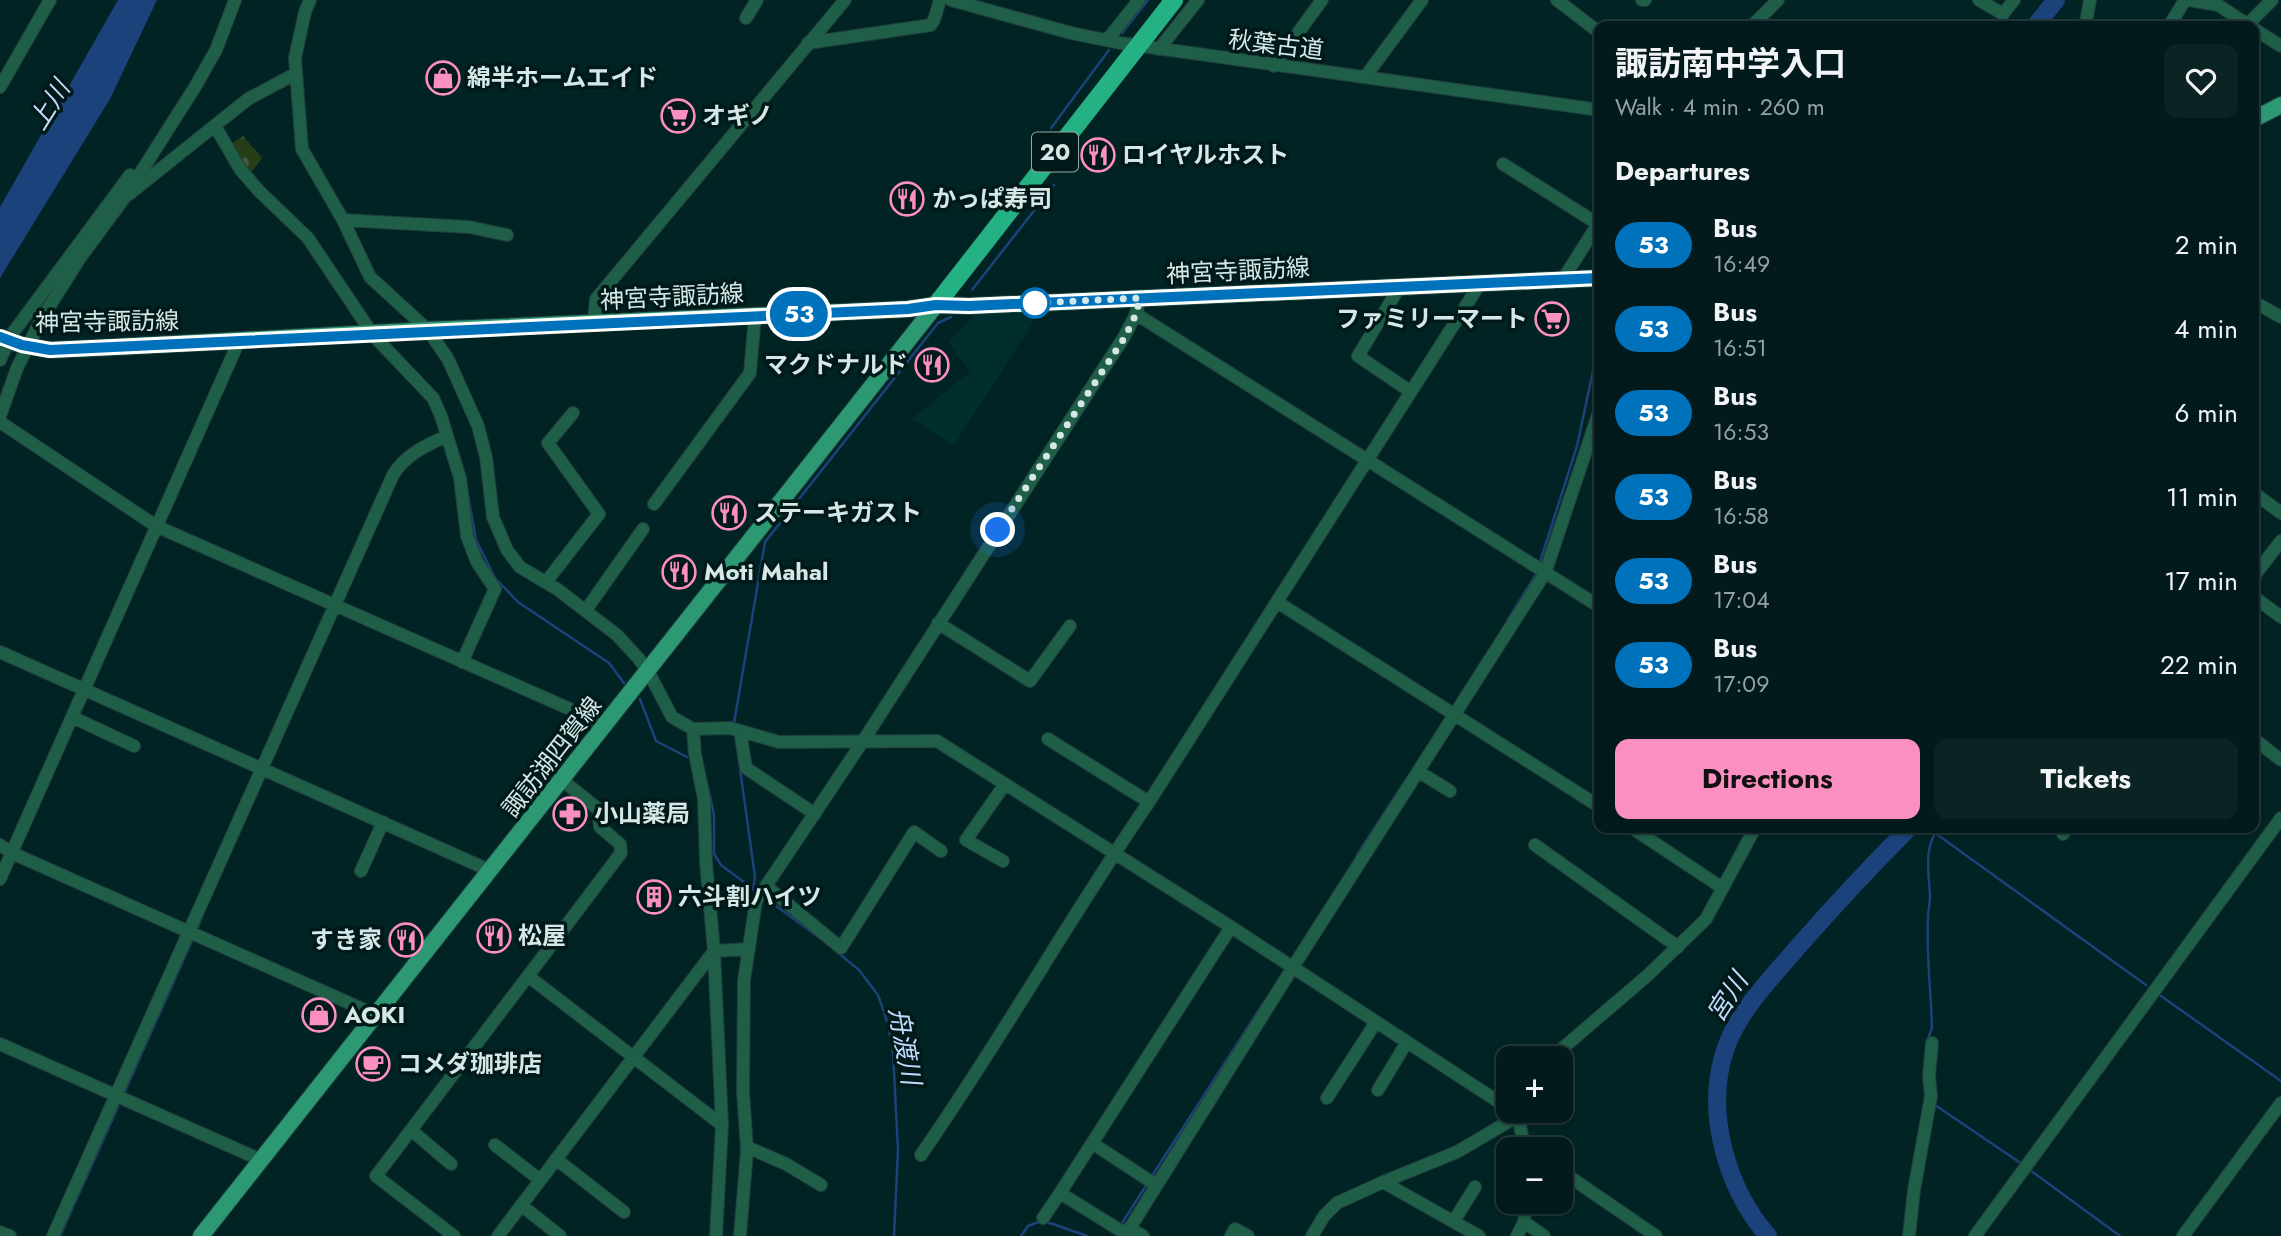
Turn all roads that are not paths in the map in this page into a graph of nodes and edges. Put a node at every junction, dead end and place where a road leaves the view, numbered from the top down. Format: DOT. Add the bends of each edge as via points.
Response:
graph roads {
  1 [pos="50,0"];
  2 [pos="235,0"];
  3 [pos="310,0"];
  4 [pos="757,0"];
  5 [pos="845,0"];
  6 [pos="940,0"];
  7 [pos="951,0"];
  8 [pos="1139,0"];
  9 [pos="1174,0"];
  10 [pos="1198,0"];
  11 [pos="1322,0"];
  12 [pos="1422,0"];
  13 [pos="1557,0"];
  14 [pos="1778,0"];
  15 [pos="1979,0"];
  16 [pos="2014,0"];
  17 [pos="2091,0"];
  18 [pos="2187,0"];
  19 [pos="2272,0"];
  20 [pos="2216,3"];
  21 [pos="992,5"];
  22 [pos="746,18"];
  23 [pos="1757,21"];
  24 [pos="2087,21"];
  25 [pos="2172,21"];
  26 [pos="2242,21"];
  27 [pos="2253,21"];
  28 [pos="1594,28"];
  29 [pos="2259,32"];
  30 [pos="1107,40"];
  31 [pos="808,43"];
  32 [pos="1137,46"];
  33 [pos="2281,46"];
  34 [pos="1159,49"];
  35 [pos="1274,66"];
  36 [pos="295,74"];
  37 [pos="1365,77"];
  38 [pos="0,87"];
  39 [pos="2281,105"];
  40 [pos="1594,109"];
  41 [pos="2259,116"];
  42 [pos="215,126"];
  43 [pos="147,161"];
  44 [pos="1503,164"];
  45 [pos="125,197"];
  46 [pos="343,220"];
  47 [pos="1594,221"];
  48 [pos="1594,230"];
  49 [pos="507,235"];
  50 [pos="1594,278"];
  51 [pos="1563,279"];
  52 [pos="1481,282"];
  53 [pos="1400,286"];
  54 [pos="936,305"];
  55 [pos="2259,305"];
  56 [pos="1138,306"];
  57 [pos="755,316"];
  58 [pos="2281,317"];
  59 [pos="594,323"];
  60 [pos="428,330"];
  61 [pos="373,335"];
  62 [pos="0,337"];
  63 [pos="239,341"];
  64 [pos="25,346"];
  65 [pos="0,360"];
  66 [pos="17,368"];
  67 [pos="1411,392"];
  68 [pos="0,394"];
  69 [pos="573,413"];
  70 [pos="0,416"];
  71 [pos="0,422"];
  72 [pos="1594,428"];
  73 [pos="447,436"];
  74 [pos="1366,459"];
  75 [pos="2259,497"];
  76 [pos="654,504"];
  77 [pos="2281,513"];
  78 [pos="156,526"];
  79 [pos="643,529"];
  80 [pos="2279,547"];
  81 [pos="2259,570"];
  82 [pos="1545,573"];
  83 [pos="545,582"];
  84 [pos="2259,601"];
  85 [pos="1277,602"];
  86 [pos="1594,603"];
  87 [pos="335,604"];
  88 [pos="586,610"];
  89 [pos="2281,617"];
  90 [pos="938,623"];
  91 [pos="1070,626"];
  92 [pos="0,652"];
  93 [pos="461,662"];
  94 [pos="648,671"];
  95 [pos="84,690"];
  96 [pos="1456,715"];
  97 [pos="72,718"];
  98 [pos="606,725"];
  99 [pos="693,729"];
  100 [pos="736,730"];
  101 [pos="1048,739"];
  102 [pos="863,741"];
  103 [pos="2259,743"];
  104 [pos="134,746"];
  105 [pos="2281,760"];
  106 [pos="263,768"];
  107 [pos="1419,772"];
  108 [pos="562,780"];
  109 [pos="1004,784"];
  110 [pos="1450,791"];
  111 [pos="1149,802"];
  112 [pos="1594,803"];
  113 [pos="815,814"];
  114 [pos="2281,818"];
  115 [pos="383,822"];
  116 [pos="1640,833"];
  117 [pos="1752,833"];
  118 [pos="0,845"];
  119 [pos="1535,845"];
  120 [pos="941,851"];
  121 [pos="12,853"];
  122 [pos="1114,853"];
  123 [pos="1003,861"];
  124 [pos="361,871"];
  125 [pos="491,871"];
  126 [pos="0,879"];
  127 [pos="1721,887"];
  128 [pos="762,892"];
  129 [pos="1231,927"];
  130 [pos="188,933"];
  131 [pos="1678,947"];
  132 [pos="749,949"];
  133 [pos="714,951"];
  134 [pos="1293,967"];
  135 [pos="528,976"];
  136 [pos="376,1015"];
  137 [pos="1376,1022"];
  138 [pos="1408,1041"];
  139 [pos="0,1044"];
  140 [pos="1932,1044"];
  141 [pos="1566,1046"];
  142 [pos="634,1056"];
  143 [pos="1378,1090"];
  144 [pos="116,1096"];
  145 [pos="1327,1098"];
  146 [pos="1496,1099"];
  147 [pos="2281,1103"];
  148 [pos="1498,1123"];
  149 [pos="722,1125"];
  150 [pos="411,1130"];
  151 [pos="1092,1143"];
  152 [pos="495,1145"];
  153 [pos="747,1147"];
  154 [pos="920,1155"];
  155 [pos="556,1159"];
  156 [pos="261,1160"];
  157 [pos="451,1164"];
  158 [pos="1573,1179"];
  159 [pos="540,1180"];
  160 [pos="1383,1182"];
  161 [pos="821,1185"];
  162 [pos="1156,1185"];
  163 [pos="1475,1187"];
  164 [pos="1060,1194"];
  165 [pos="521,1205"];
  166 [pos="624,1212"];
  167 [pos="1525,1214"];
  168 [pos="1043,1218"];
  169 [pos="1454,1221"];
  170 [pos="1524,1222"];
  171 [pos="0,1231"];
  172 [pos="1127,1233"];
  173 [pos="10,1236"];
  174 [pos="53,1236"];
  175 [pos="201,1236"];
  176 [pos="454,1236"];
  177 [pos="498,1236"];
  178 [pos="560,1236"];
  179 [pos="716,1236"];
  180 [pos="740,1236"];
  181 [pos="1143,1236"];
  182 [pos="1231,1236"];
  183 [pos="1248,1236"];
  184 [pos="1312,1236"];
  185 [pos="1479,1236"];
  186 [pos="1517,1236"];
  187 [pos="1544,1236"];
  188 [pos="1656,1236"];
  189 [pos="1909,1236"];
  190 [pos="1975,1236"];
  191 [pos="2183,1236"];
  1 -- 38 [label="street"];
  2 -- 43 [label="street" via="216,50"];
  3 -- 36 [label="street"];
  4 -- 22 [label="street"];
  5 -- 31 [label="street"];
  6 -- 31 [label="street" via="931,25"];
  7 -- 21 [label="street, 秋葉古道"];
  8 -- 30 [label="street"];
  9 -- 32 [label="highway, 20"];
  10 -- 34 [label="street"];
  11 -- 35 [label="street"];
  12 -- 37 [label="street"];
  13 -- 28 [label="street"];
  14 -- 23 [label="street"];
  15 -- 16 [label="street" via="2003,14"];
  17 -- 24 [label="street"];
  18 -- 20 [label="street"];
  18 -- 25 [label="street"];
  19 -- 27 [label="street"];
  20 -- 26 [label="street"];
  21 -- 30 [label="street, 秋葉古道" via="1071,33"];
  29 -- 33 [label="street"];
  30 -- 32 [label="street, 秋葉古道"];
  31 -- 59 [label="street" via="596,299"];
  32 -- 34 [label="street, 秋葉古道"];
  32 -- 54 [label="highway, 20"];
  34 -- 35 [label="street, 秋葉古道"];
  35 -- 37 [label="street, 秋葉古道"];
  36 -- 42 [label="street" via="248,99"];
  36 -- 46 [label="street" via="302,149"];
  37 -- 40 [label="street, 秋葉古道"];
  39 -- 41 [label="main road"];
  42 -- 45 [label="street"];
  42 -- 61 [label="street" via="240,169 309,238"];
  43 -- 45 [label="street"];
  43 -- 65 [label="street" via="137,166 114,195 12,334"];
  44 -- 47 [label="street"];
  45 -- 64 [label="street"];
  46 -- 49 [label="street" via="469,227"];
  46 -- 60 [label="street" via="370,277"];
  48 -- 51 [label="street"];
  50 -- 51 [label="main road, 神宮寺諏訪線"];
  51 -- 52 [label="main road, 神宮寺諏訪線"];
  52 -- 53 [label="main road, 神宮寺諏訪線"];
  52 -- 67 [label="street"];
  53 -- 56 [label="main road, 神宮寺諏訪線"];
  53 -- 67 [label="street" via="1358,356"];
  54 -- 56 [label="main road, 神宮寺諏訪線"];
  54 -- 57 [label="main road, 神宮寺諏訪線"];
  54 -- 94 [label="main road, 諏訪湖四賀線"];
  55 -- 58 [label="street"];
  56 -- 74 [label="street"];
  56 -- 90 [label="street" via="1125,337"];
  57 -- 59 [label="main road, 神宮寺諏訪線"];
  57 -- 76 [label="street" via="750,373"];
  59 -- 60 [label="main road, 神宮寺諏訪線"];
  60 -- 61 [label="main road, 神宮寺諏訪線"];
  60 -- 83 [label="street" via="448,359 478,426 498,532 520,567"];
  61 -- 63 [label="main road, 神宮寺諏訪線"];
  61 -- 73 [label="street" via="433,398"];
  62 -- 64 [label="main road, 神宮寺諏訪線, bridge"];
  63 -- 64 [label="main road, 神宮寺諏訪線" via="50,350"];
  63 -- 78 [label="street"];
  64 -- 66 [label="street"];
  66 -- 68 [label="street"];
  66 -- 70 [label="street"];
  67 -- 74 [label="street"];
  69 -- 83 [label="street" via="548,443 599,514"];
  71 -- 78 [label="street"];
  72 -- 82 [label="street"];
  73 -- 87 [label="street" via="426,445 398,467"];
  73 -- 93 [label="street" via="460,478 467,536 495,589"];
  74 -- 82 [label="street"];
  74 -- 85 [label="street"];
  75 -- 77 [label="street"];
  78 -- 87 [label="street"];
  78 -- 95 [label="street"];
  79 -- 88 [label="street"];
  80 -- 81 [label="street"];
  82 -- 86 [label="street"];
  82 -- 96 [label="street"];
  83 -- 88 [label="street"];
  84 -- 89 [label="street"];
  85 -- 96 [label="street"];
  85 -- 111 [label="street"];
  87 -- 93 [label="street"];
  87 -- 106 [label="street"];
  88 -- 94 [label="street" via="617,635"];
  90 -- 91 [label="street" via="1030,681"];
  90 -- 102 [label="street"];
  92 -- 95 [label="street"];
  93 -- 98 [label="street"];
  94 -- 98 [label="main road, 諏訪湖四賀線"];
  94 -- 99 [label="street" via="672,717"];
  95 -- 97 [label="street"];
  95 -- 106 [label="street"];
  96 -- 107 [label="street"];
  96 -- 112 [label="street"];
  97 -- 104 [label="street"];
  97 -- 121 [label="street"];
  98 -- 108 [label="main road, 諏訪湖四賀線"];
  99 -- 100 [label="street"];
  99 -- 133 [label="street" via="704,799"];
  100 -- 102 [label="street" via="779,742"];
  100 -- 113 [label="street" via="746,768"];
  101 -- 111 [label="street"];
  102 -- 109 [label="street" via="937,741"];
  102 -- 113 [label="street"];
  103 -- 105 [label="street"];
  106 -- 115 [label="street"];
  106 -- 130 [label="street"];
  107 -- 110 [label="street"];
  107 -- 134 [label="street"];
  108 -- 125 [label="main road, 諏訪湖四賀線"];
  108 -- 135 [label="street" via="597,809 600,827 620,844 621,853"];
  109 -- 122 [label="street"];
  109 -- 123 [label="street" via="966,840"];
  111 -- 122 [label="street"];
  113 -- 128 [label="street"];
  114 -- 190 [label="street"];
  115 -- 124 [label="street"];
  115 -- 125 [label="street"];
  116 -- 127 [label="street"];
  117 -- 127 [label="street"];
  118 -- 121 [label="street"];
  119 -- 131 [label="street"];
  120 -- 128 [label="street" via="914,832 841,948"];
  121 -- 126 [label="street"];
  121 -- 130 [label="street"];
  122 -- 129 [label="street"];
  122 -- 154 [label="street" via="968,1087"];
  125 -- 136 [label="main road, 諏訪湖四賀線"];
  127 -- 131 [label="street" via="1706,919"];
  128 -- 132 [label="street"];
  129 -- 134 [label="street"];
  129 -- 151 [label="street"];
  130 -- 136 [label="street"];
  130 -- 144 [label="street"];
  131 -- 141 [label="street"];
  132 -- 133 [label="street"];
  132 -- 153 [label="street" via="744,980"];
  133 -- 142 [label="street"];
  133 -- 149 [label="street"];
  134 -- 137 [label="street"];
  134 -- 162 [label="street"];
  135 -- 142 [label="street"];
  135 -- 150 [label="street"];
  136 -- 156 [label="main road, 諏訪湖四賀線"];
  137 -- 138 [label="street"];
  137 -- 145 [label="street"];
  138 -- 143 [label="street"];
  138 -- 146 [label="street"];
  139 -- 144 [label="street"];
  140 -- 189 [label="street" via="1931,1096"];
  142 -- 149 [label="street"];
  142 -- 155 [label="street"];
  144 -- 156 [label="street"];
  144 -- 174 [label="street"];
  147 -- 191 [label="street"];
  148 -- 160 [label="street" via="1457,1152"];
  149 -- 179 [label="street"];
  150 -- 157 [label="street"];
  150 -- 176 [label="street" via="376,1176"];
  151 -- 162 [label="street"];
  151 -- 164 [label="street"];
  152 -- 159 [label="street"];
  153 -- 161 [label="street"];
  153 -- 180 [label="street"];
  155 -- 159 [label="street"];
  155 -- 166 [label="street"];
  156 -- 175 [label="main road, 諏訪湖四賀線"];
  158 -- 188 [label="street"];
  159 -- 165 [label="street"];
  160 -- 169 [label="street"];
  160 -- 184 [label="street" via="1337,1203"];
  162 -- 172 [label="street"];
  163 -- 169 [label="street"];
  164 -- 168 [label="street"];
  164 -- 172 [label="street"];
  165 -- 177 [label="street"];
  165 -- 178 [label="street"];
  167 -- 170 [label="street"];
  169 -- 185 [label="street"];
  170 -- 186 [label="street"];
  170 -- 187 [label="street"];
  171 -- 173 [label="street"];
  172 -- 181 [label="street"];
  182 -- 183 [label="street" via="1235,1229"];
}
